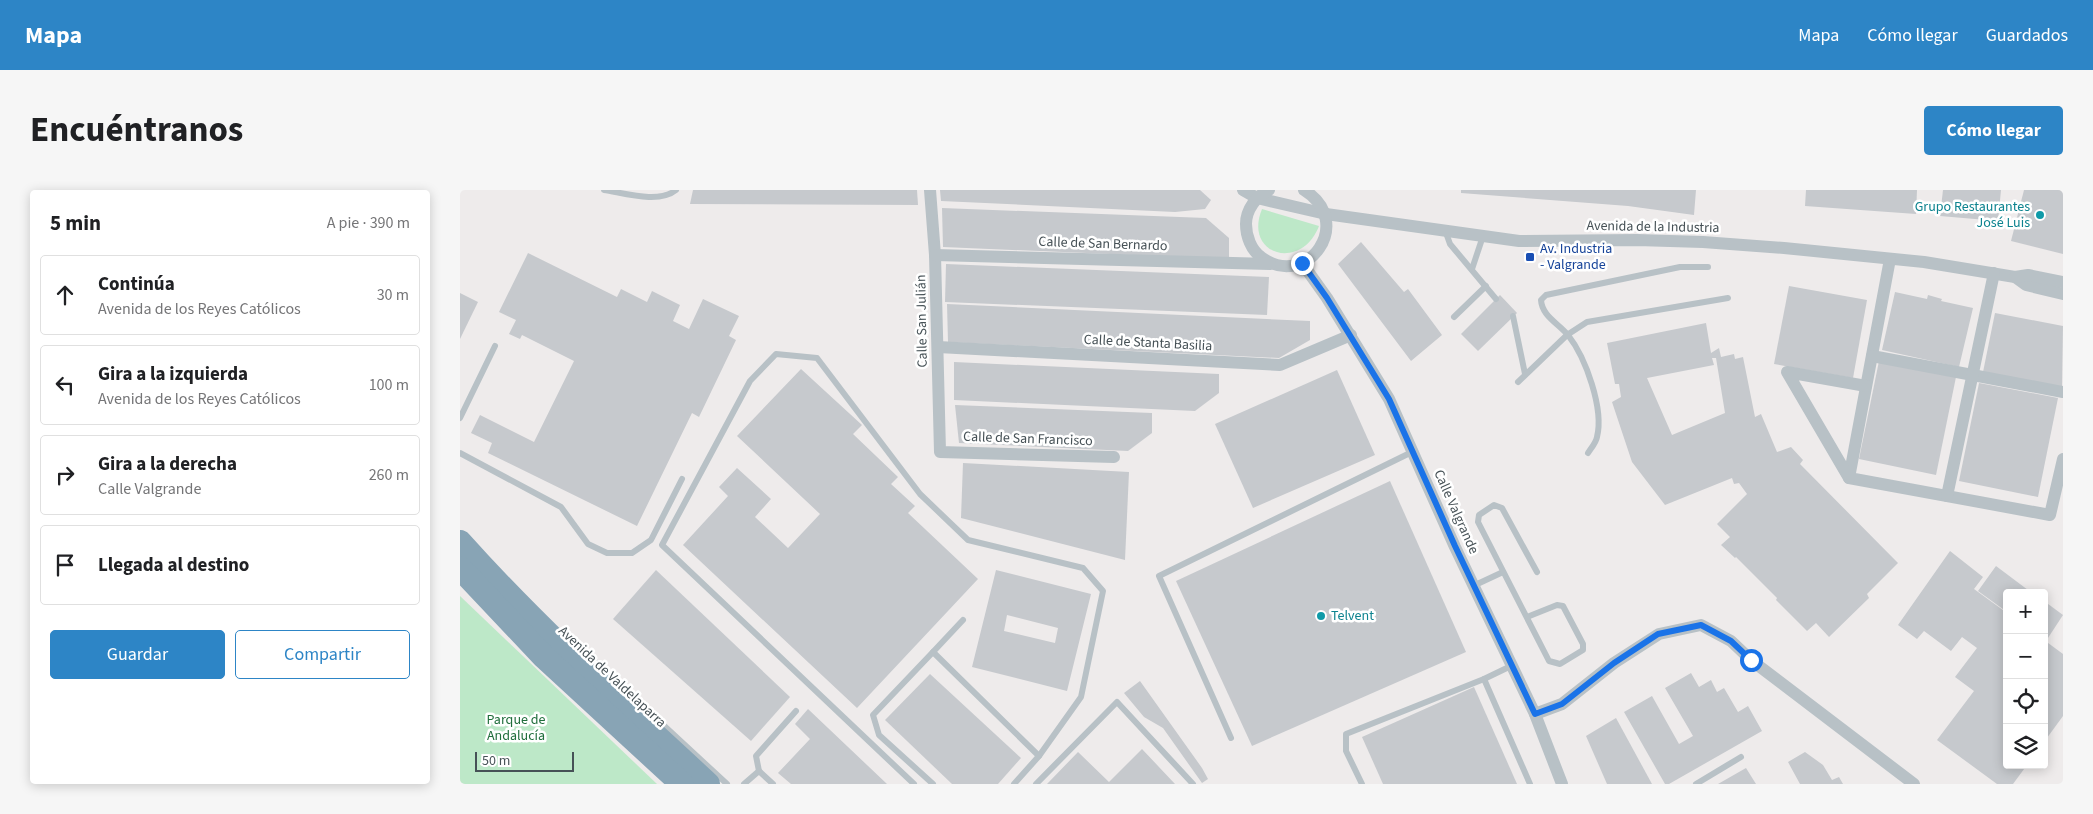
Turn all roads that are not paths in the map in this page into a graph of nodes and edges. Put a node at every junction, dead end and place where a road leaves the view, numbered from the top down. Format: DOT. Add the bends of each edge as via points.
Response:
graph roads {
  1 [pos="604,190"];
  2 [pos="676,190"];
  3 [pos="930,190"];
  4 [pos="1243,190"];
  5 [pos="1269,190"];
  6 [pos="1304,190"];
  7 [pos="1257,198"];
  8 [pos="1326,214"];
  9 [pos="1445,230"];
  10 [pos="1483,236"];
  11 [pos="935,255"];
  12 [pos="1890,259"];
  13 [pos="1302,263"];
  14 [pos="1270,264"];
  15 [pos="1708,267"];
  16 [pos="1472,269"];
  17 [pos="1994,273"];
  18 [pos="2015,277"];
  19 [pos="2063,282"];
  20 [pos="1486,286"];
  21 [pos="2063,294"];
  22 [pos="1728,298"];
  23 [pos="1496,299"];
  24 [pos="1512,316"];
  25 [pos="1454,317"];
  26 [pos="1351,335"];
  27 [pos="1567,335"];
  28 [pos="495,346"];
  29 [pos="938,347"];
  30 [pos="1872,356"];
  31 [pos="1525,374"];
  32 [pos="1972,375"];
  33 [pos="1518,382"];
  34 [pos="1866,386"];
  35 [pos="2063,392"];
  36 [pos="460,418"];
  37 [pos="940,452"];
  38 [pos="1412,452"];
  39 [pos="460,453"];
  40 [pos="1588,454"];
  41 [pos="1114,457"];
  42 [pos="2063,459"];
  43 [pos="1848,478"];
  44 [pos="682,479"];
  45 [pos="1947,496"];
  46 [pos="460,542"];
  47 [pos="460,568"];
  48 [pos="1503,572"];
  49 [pos="1537,572"];
  50 [pos="492,577"];
  51 [pos="513,586"];
  52 [pos="1473,586"];
  53 [pos="1527,617"];
  54 [pos="963,620"];
  55 [pos="557,627"];
  56 [pos="933,652"];
  57 [pos="1511,666"];
  58 [pos="1484,679"];
  59 [pos="796,710"];
  60 [pos="1535,714"];
  61 [pos="1231,738"];
  62 [pos="1039,756"];
  63 [pos="1741,757"];
  64 [pos="759,771"];
  65 [pos="682,784"];
  66 [pos="708,784"];
  67 [pos="727,784"];
  68 [pos="744,784"];
  69 [pos="773,784"];
  70 [pos="914,784"];
  71 [pos="933,784"];
  72 [pos="1014,784"];
  73 [pos="1036,784"];
  74 [pos="1193,784"];
  75 [pos="1362,784"];
  76 [pos="1530,784"];
  77 [pos="1562,784"];
  78 [pos="1696,784"];
  79 [pos="1914,784"];
  1 -- 2 [label="lane" via="648,198"];
  3 -- 11 [label="street, Calle San Julián"];
  4 -- 7 [label="street, Avenida de la Industria"];
  5 -- 7 [label="street"];
  6 -- 8 [label="street" via="1312,195"];
  7 -- 8 [label="street, Avenida de la Industria"];
  7 -- 14 [label="street" via="1249,209 1246,234 1254,250"];
  8 -- 9 [label="street, Avenida de la Industria"];
  8 -- 13 [label="street" via="1325,238 1316,253"];
  9 -- 10 [label="street, Avenida de la Industria"];
  9 -- 16 [label="lane" via="1450,244"];
  10 -- 12 [label="street, Avenida de la Industria" via="1531,242 1637,240 1754,246"];
  10 -- 16 [label="lane"];
  11 -- 14 [label="street, Calle de San Bernardo"];
  11 -- 29 [label="street, Calle San Julián"];
  12 -- 17 [label="street, Avenida de la Industria"];
  12 -- 30 [label="street"];
  13 -- 14 [label="street" via="1291,266"];
  13 -- 26 [label="street, Calle Valgrande"];
  15 -- 27 [label="lane" via="1680,267 1546,295 1541,300 1542,309"];
  16 -- 20 [label="lane"];
  17 -- 18 [label="street, Avenida de la Industria"];
  17 -- 32 [label="street"];
  18 -- 19 [label="street" via="2028,274"];
  18 -- 21 [label="street, Avenida de la Industria" via="2026,285"];
  20 -- 23 [label="lane"];
  20 -- 25 [label="lane"];
  22 -- 27 [label="lane" via="1587,322"];
  24 -- 31 [label="lane"];
  26 -- 29 [label="street, Calle de Stanta Basilia" via="1280,365"];
  26 -- 38 [label="street, Calle Valgrande" via="1389,399"];
  27 -- 31 [label="lane"];
  27 -- 40 [label="lane" via="1589,374 1600,419 1597,439"];
  28 -- 36 [label="lane"];
  29 -- 37 [label="street, Calle San Julián"];
  30 -- 32 [label="street"];
  30 -- 34 [label="street"];
  31 -- 33 [label="lane"];
  32 -- 35 [label="street"];
  32 -- 45 [label="street"];
  34 -- 43 [label="street"];
  34 -- 43 [label="street" via="1787,372"];
  37 -- 41 [label="street, Calle de San Francisco"];
  38 -- 52 [label="street, Calle Valgrande"];
  38 -- 61 [label="lane" via="1159,576"];
  39 -- 44 [label="lane" via="561,507 588,544 607,553 632,553 651,540"];
  42 -- 45 [label="street" via="2050,516"];
  43 -- 45 [label="street"];
  46 -- 50 [label="highway, Avenida de Valdelaparra"];
  47 -- 65 [label="highway" via="544,657"];
  48 -- 49 [label="lane" via="1477,518 1494,505 1502,508"];
  48 -- 52 [label="lane"];
  48 -- 53 [label="lane"];
  50 -- 51 [label="lane, Avenida de Valdelaparra"];
  50 -- 66 [label="highway, Avenida de Valdelaparra" via="577,662"];
  52 -- 57 [label="street, Calle Valgrande"];
  53 -- 53 [label="lane" via="1562,606 1583,644 1583,650 1560,664 1550,661"];
  54 -- 56 [label="lane"];
  55 -- 67 [label="lane, Avenida de Valdelaparra"];
  56 -- 62 [label="lane"];
  56 -- 71 [label="lane" via="873,715 879,735"];
  57 -- 58 [label="lane"];
  57 -- 60 [label="street, Calle Valgrande"];
  58 -- 75 [label="lane" via="1346,734 1346,751"];
  58 -- 76 [label="lane"];
  59 -- 64 [label="lane" via="756,756"];
  60 -- 77 [label="street, Calle Valgrande"];
  60 -- 79 [label="street" via="1562,704 1658,634 1701,625 1731,641"];
  62 -- 70 [label="lane" via="1081,697 1103,591 1083,568 968,540 920,494 817,358 776,354 750,381 662,545"];
  62 -- 72 [label="lane"];
  63 -- 78 [label="lane"];
  64 -- 68 [label="lane"];
  64 -- 69 [label="lane"];
  73 -- 74 [label="lane" via="1117,702"];
}
